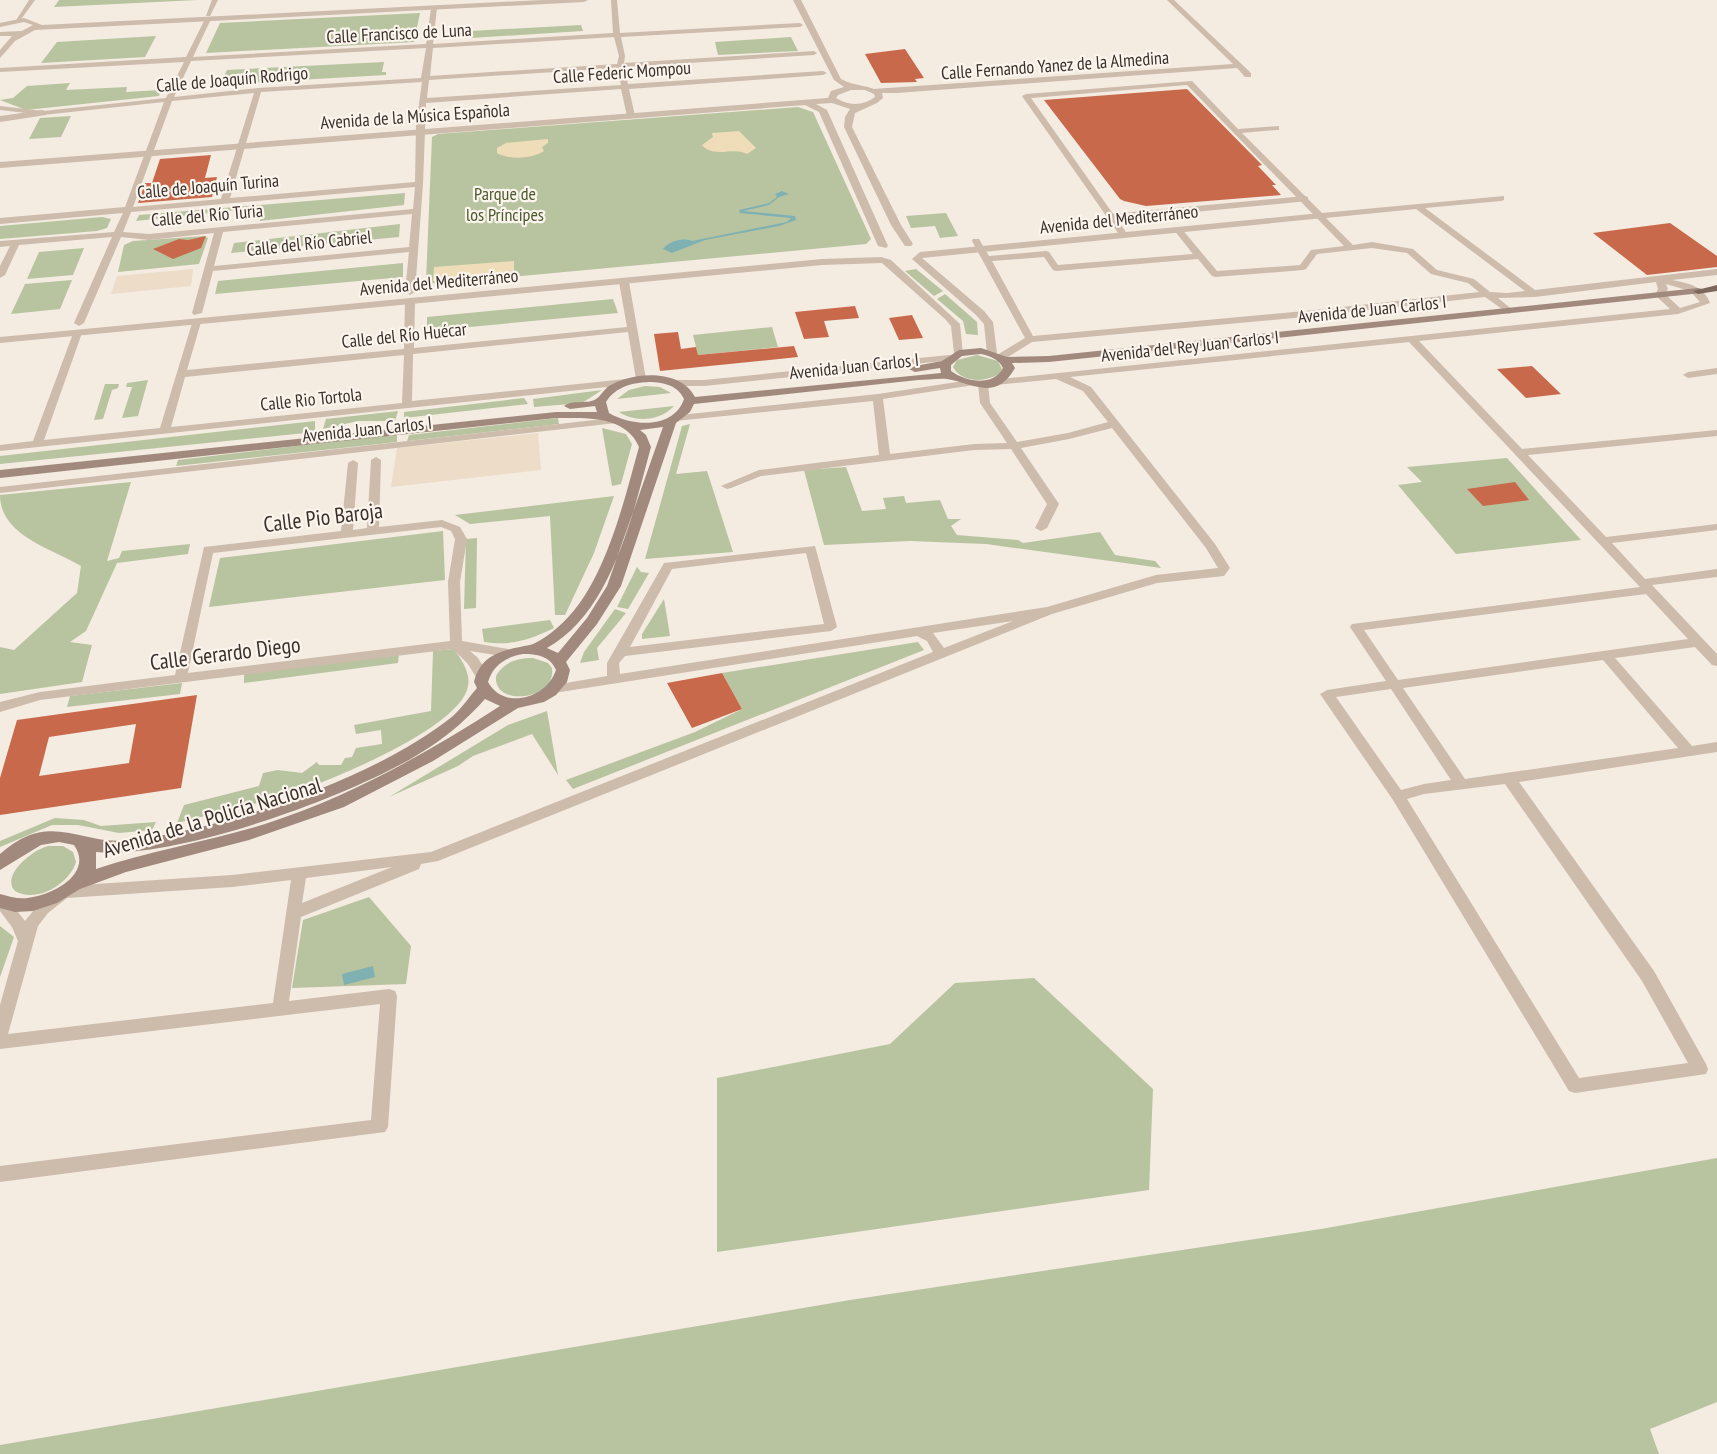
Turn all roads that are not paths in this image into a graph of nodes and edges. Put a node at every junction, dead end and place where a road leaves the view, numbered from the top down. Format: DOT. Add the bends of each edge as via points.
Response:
graph roads {
  1 [pos="32,0"];
  2 [pos="41,0"];
  3 [pos="215,0"];
  4 [pos="506,0"];
  5 [pos="584,0"];
  6 [pos="614,0"];
  7 [pos="788,0"];
  8 [pos="797,0"];
  9 [pos="1170,0"];
  10 [pos="432,4"];
  11 [pos="208,17"];
  12 [pos="26,20"];
  13 [pos="17,21"];
  14 [pos="1,24"];
  15 [pos="37,26"];
  16 [pos="800,26"];
  17 [pos="22,33"];
  18 [pos="1,36"];
  19 [pos="618,36"];
  20 [pos="429,46"];
  21 [pos="814,53"];
  22 [pos="0,56"];
  23 [pos="190,59"];
  24 [pos="620,66"];
  25 [pos="0,70"];
  26 [pos="1244,70"];
  27 [pos="425,79"];
  28 [pos="624,87"];
  29 [pos="1020,87"];
  30 [pos="851,88"];
  31 [pos="258,90"];
  32 [pos="831,90"];
  33 [pos="873,91"];
  34 [pos="1026,96"];
  35 [pos="878,99"];
  36 [pos="169,100"];
  37 [pos="423,101"];
  38 [pos="805,102"];
  39 [pos="860,106"];
  40 [pos="0,108"];
  41 [pos="43,113"];
  42 [pos="631,113"];
  43 [pos="0,117"];
  44 [pos="830,125"];
  45 [pos="1276,128"];
  46 [pos="420,129"];
  47 [pos="1237,131"];
  48 [pos="242,143"];
  49 [pos="150,150"];
  50 [pos="0,159"];
  51 [pos="0,165"];
  52 [pos="419,184"];
  53 [pos="1501,198"];
  54 [pos="1305,199"];
  55 [pos="225,201"];
  56 [pos="1417,206"];
  57 [pos="128,210"];
  58 [pos="416,212"];
  59 [pos="1317,212"];
  60 [pos="1111,217"];
  61 [pos="0,221"];
  62 [pos="1178,230"];
  63 [pos="219,231"];
  64 [pos="1121,232"];
  65 [pos="118,234"];
  66 [pos="16,243"];
  67 [pos="0,244"];
  68 [pos="978,245"];
  69 [pos="1350,247"];
  70 [pos="412,249"];
  71 [pos="915,251"];
  72 [pos="882,254"];
  73 [pos="1200,256"];
  74 [pos="986,260"];
  75 [pos="209,269"];
  76 [pos="1717,272"];
  77 [pos="0,275"];
  78 [pos="1660,280"];
  79 [pos="624,282"];
  80 [pos="1717,288"];
  81 [pos="1698,291"];
  82 [pos="1487,294"];
  83 [pos="1535,294"];
  84 [pos="1660,295"];
  85 [pos="410,297"];
  86 [pos="1705,303"];
  87 [pos="1717,308"];
  88 [pos="1509,311"];
  89 [pos="1678,311"];
  90 [pos="197,317"];
  91 [pos="78,328"];
  92 [pos="631,329"];
  93 [pos="0,331"];
  94 [pos="1030,339"];
  95 [pos="1412,339"];
  96 [pos="0,340"];
  97 [pos="409,351"];
  98 [pos="951,358"];
  99 [pos="1003,362"];
  100 [pos="1717,371"];
  101 [pos="181,374"];
  102 [pos="1688,375"];
  103 [pos="950,376"];
  104 [pos="1059,376"];
  105 [pos="641,379"];
  106 [pos="1027,380"];
  107 [pos="626,382"];
  108 [pos="675,383"];
  109 [pos="970,383"];
  110 [pos="989,383"];
  111 [pos="878,397"];
  112 [pos="689,398"];
  113 [pos="600,402"];
  114 [pos="407,405"];
  115 [pos="608,418"];
  116 [pos="673,419"];
  117 [pos="1114,424"];
  118 [pos="626,425"];
  119 [pos="164,430"];
  120 [pos="1717,433"];
  121 [pos="37,444"];
  122 [pos="386,445"];
  123 [pos="1012,446"];
  124 [pos="0,448"];
  125 [pos="344,450"];
  126 [pos="1519,453"];
  127 [pos="135,457"];
  128 [pos="885,458"];
  129 [pos="376,460"];
  130 [pos="353,462"];
  131 [pos="0,467"];
  132 [pos="0,474"];
  133 [pos="727,486"];
  134 [pos="0,490"];
  135 [pos="1717,526"];
  136 [pos="1041,528"];
  137 [pos="373,531"];
  138 [pos="346,534"];
  139 [pos="1603,541"];
  140 [pos="1717,573"];
  141 [pos="1646,586"];
  142 [pos="1048,611"];
  143 [pos="955,625"];
  144 [pos="914,631"];
  145 [pos="1698,642"];
  146 [pos="965,643"];
  147 [pos="456,644"];
  148 [pos="533,649"];
  149 [pos="621,652"];
  150 [pos="508,653"];
  151 [pos="940,653"];
  152 [pos="1606,655"];
  153 [pos="559,661"];
  154 [pos="1717,662"];
  155 [pos="614,679"];
  156 [pos="180,680"];
  157 [pos="483,683"];
  158 [pos="1393,686"];
  159 [pos="554,689"];
  160 [pos="515,703"];
  161 [pos="0,707"];
  162 [pos="1717,747"];
  163 [pos="1689,752"];
  164 [pos="1509,778"];
  165 [pos="1461,784"];
  166 [pos="1398,796"];
  167 [pos="84,844"];
  168 [pos="433,857"];
  169 [pos="0,863"];
  170 [pos="299,873"];
  171 [pos="67,890"];
  172 [pos="1,901"];
  173 [pos="294,913"];
  174 [pos="25,939"];
  175 [pos="280,1009"];
  176 [pos="0,1034"];
  177 [pos="0,1042"];
  178 [pos="0,1174"];
  1 -- 13 [label="street"];
  2 -- 12 [label="street"];
  3 -- 11 [label="street"];
  4 -- 10 [label="street"];
  5 -- 10 [label="street"];
  6 -- 19 [label="street"];
  7 -- 16 [label="street"];
  8 -- 30 [label="street" via="838,80"];
  9 -- 26 [label="street"];
  10 -- 11 [label="street"];
  10 -- 20 [label="street"];
  11 -- 15 [label="street"];
  11 -- 23 [label="street"];
  12 -- 13 [label="street"];
  12 -- 15 [label="street"];
  13 -- 14 [label="street"];
  15 -- 17 [label="street"];
  16 -- 19 [label="street, Calle Francisco de Luna"];
  16 -- 21 [label="street"];
  17 -- 18 [label="street"];
  17 -- 22 [label="street" via="12,39"];
  19 -- 20 [label="street, Calle Francisco de Luna"];
  19 -- 24 [label="street"];
  20 -- 23 [label="street, Calle Francisco de Luna"];
  20 -- 27 [label="street"];
  21 -- 24 [label="street, Calle de Joaquín Rodrigo"];
  21 -- 32 [label="street"];
  23 -- 25 [label="street, Calle Francisco de Luna"];
  23 -- 36 [label="street"];
  24 -- 27 [label="street, Calle de Joaquín Rodrigo"];
  24 -- 28 [label="street"];
  26 -- 29 [label="street, Calle Fernando Yanez de la Almedina"];
  26 -- 33 [label="street, Calle Fernando Yanez de la Almedina"];
  27 -- 31 [label="street, Calle de Joaquín Rodrigo"];
  27 -- 37 [label="street"];
  28 -- 32 [label="street, Calle Federic Mompou"];
  28 -- 37 [label="street, Calle Federic Mompou"];
  28 -- 42 [label="street"];
  29 -- 34 [label="street"];
  29 -- 35 [label="street, Calle Fernando Yanez de la Almedina"];
  30 -- 32 [label="street"];
  30 -- 33 [label="street"];
  31 -- 36 [label="street, Calle de Joaquín Rodrigo"];
  31 -- 48 [label="street"];
  32 -- 38 [label="street, Avenida de la Música Española"];
  32 -- 39 [label="street"];
  32 -- 42 [label="street, Avenida de la Música Española"];
  32 -- 44 [label="street"];
  33 -- 35 [label="street"];
  34 -- 47 [label="street" via="1189,83"];
  34 -- 60 [label="street"];
  35 -- 39 [label="street"];
  36 -- 41 [label="street, Calle de Joaquín Rodrigo"];
  36 -- 49 [label="street"];
  37 -- 46 [label="street"];
  38 -- 42 [label="street, Avenida de la Música Española"];
  38 -- 44 [label="street" via="820,107"];
  39 -- 71 [label="street" via="850,113 848,127 896,225"];
  40 -- 41 [label="street, Calle de Joaquín Rodrigo"];
  41 -- 43 [label="street"];
  42 -- 46 [label="street, Avenida de la Música Española"];
  44 -- 72 [label="street"];
  45 -- 47 [label="street"];
  46 -- 48 [label="street, Avenida de la Música Española"];
  46 -- 52 [label="street"];
  47 -- 54 [label="street"];
  48 -- 49 [label="street, Avenida de la Música Española"];
  48 -- 55 [label="street"];
  49 -- 50 [label="street, Avenida de la Música Española"];
  49 -- 51 [label="street, Avenida de la Música Española"];
  49 -- 57 [label="street"];
  52 -- 55 [label="street, Calle de Joaquín Turina"];
  52 -- 58 [label="street"];
  53 -- 56 [label="street"];
  54 -- 59 [label="street"];
  54 -- 60 [label="street, Avenida del Mediterráneo"];
  55 -- 57 [label="street, Calle de Joaquín Turina"];
  56 -- 59 [label="street"];
  56 -- 83 [label="street"];
  57 -- 61 [label="street, Calle de Joaquín Turina"];
  57 -- 65 [label="street"];
  58 -- 63 [label="street, Calle del Río Turia"];
  58 -- 70 [label="street"];
  59 -- 62 [label="street, Avenida del Mediterráneo"];
  59 -- 64 [label="street, Avenida del Mediterráneo"];
  59 -- 69 [label="street"];
  60 -- 64 [label="street"];
  62 -- 64 [label="street, Avenida del Mediterráneo"];
  62 -- 73 [label="street"];
  63 -- 65 [label="street, Calle del Río Turia" via="149,237"];
  63 -- 75 [label="street"];
  64 -- 68 [label="street, Avenida del Mediterráneo"];
  65 -- 66 [label="street, Calle del Río Turia"];
  65 -- 91 [label="street"];
  66 -- 67 [label="street, Calle del Río Turia"];
  66 -- 77 [label="street"];
  68 -- 71 [label="street, Avenida del Mediterráneo"];
  68 -- 74 [label="street"];
  69 -- 73 [label="street" via="1314,252 1303,267 1215,274"];
  69 -- 82 [label="street" via="1372,245 1410,251 1434,272 1471,281"];
  70 -- 75 [label="street, Calle del Río Cabriel"];
  70 -- 85 [label="street"];
  71 -- 72 [label="street"];
  71 -- 72 [label="street" via="903,263"];
  71 -- 99 [label="street" via="989,324"];
  72 -- 79 [label="street, Avenida del Mediterráneo"];
  72 -- 85 [label="street, Avenida del Mediterráneo"];
  72 -- 98 [label="street" via="956,326"];
  73 -- 74 [label="street" via="1056,268 1046,254"];
  74 -- 94 [label="street"];
  75 -- 90 [label="street"];
  76 -- 78 [label="street"];
  78 -- 81 [label="street"];
  78 -- 83 [label="street"];
  78 -- 84 [label="street"];
  79 -- 85 [label="street, Avenida del Mediterráneo"];
  79 -- 92 [label="street"];
  80 -- 81 [label="main road"];
  81 -- 84 [label="main road, Avenida de Juan Carlos I"];
  81 -- 86 [label="street" via="1704,295"];
  82 -- 83 [label="street"];
  82 -- 88 [label="street"];
  82 -- 94 [label="street"];
  84 -- 88 [label="main road, Avenida de Juan Carlos I"];
  84 -- 89 [label="street"];
  85 -- 90 [label="street, Avenida del Mediterráneo"];
  85 -- 97 [label="street"];
  86 -- 87 [label="street"];
  86 -- 89 [label="street, Avenida del Rey Juan Carlos I"];
  88 -- 99 [label="main road, Avenida de Juan Carlos I"];
  89 -- 95 [label="street, Avenida del Rey Juan Carlos I"];
  90 -- 91 [label="street, Avenida del Mediterráneo"];
  90 -- 101 [label="street"];
  91 -- 93 [label="street, Avenida del Mediterráneo"];
  91 -- 96 [label="street, Avenida del Mediterráneo"];
  91 -- 121 [label="street"];
  92 -- 97 [label="street, Calle del Río Huécar"];
  92 -- 105 [label="street"];
  94 -- 99 [label="street"];
  95 -- 104 [label="street, Avenida del Rey Juan Carlos I"];
  95 -- 126 [label="street"];
  97 -- 101 [label="street, Calle del Río Huécar"];
  97 -- 114 [label="street"];
  98 -- 99 [label="main road, Avenida Juan Carlos I" via="975,351"];
  98 -- 103 [label="main road" via="946,372"];
  98 -- 108 [label="street"];
  98 -- 112 [label="main road, Avenida Juan Carlos I" via="923,368"];
  99 -- 106 [label="street, Avenida del Rey Juan Carlos I"];
  99 -- 110 [label="main road"];
  100 -- 102 [label="street"];
  101 -- 119 [label="street"];
  103 -- 109 [label="main road"];
  103 -- 112 [label="main road, Avenida Juan Carlos I"];
  104 -- 106 [label="street, Avenida del Rey Juan Carlos I"];
  104 -- 117 [label="street" via="1087,389"];
  105 -- 107 [label="main road"];
  105 -- 108 [label="main road"];
  106 -- 110 [label="street, Avenida del Rey Juan Carlos I"];
  107 -- 113 [label="main road" via="609,391"];
  107 -- 114 [label="street, Calle Rio Tortola"];
  108 -- 112 [label="main road"];
  109 -- 110 [label="main road"];
  109 -- 111 [label="street"];
  110 -- 123 [label="street" via="985,403"];
  111 -- 116 [label="street"];
  111 -- 128 [label="street"];
  112 -- 116 [label="main road" via="685,411"];
  113 -- 115 [label="main road"];
  113 -- 127 [label="main road, Avenida Juan Carlos I"];
  114 -- 119 [label="street, Calle Rio Tortola"];
  115 -- 118 [label="main road"];
  115 -- 122 [label="street, Avenida Juan Carlos I"];
  115 -- 127 [label="main road, Avenida Juan Carlos I" via="556,415"];
  116 -- 118 [label="main road" via="646,426"];
  116 -- 153 [label="main road" via="615,586"];
  117 -- 123 [label="street"];
  117 -- 142 [label="street" via="1224,568 1209,576 1142,582"];
  118 -- 148 [label="main road" via="640,435 645,447 606,566 576,618 559,634"];
  119 -- 121 [label="street, Calle Rio Tortola"];
  120 -- 126 [label="street"];
  121 -- 124 [label="street, Calle Rio Tortola"];
  122 -- 125 [label="street, Avenida Juan Carlos I"];
  122 -- 129 [label="street"];
  123 -- 128 [label="street"];
  123 -- 136 [label="street" via="1053,504"];
  125 -- 130 [label="street"];
  125 -- 134 [label="street, Avenida Juan Carlos I"];
  126 -- 139 [label="street"];
  127 -- 131 [label="main road"];
  127 -- 132 [label="main road"];
  128 -- 133 [label="street" via="759,473"];
  129 -- 130 [label="street"];
  129 -- 137 [label="street"];
  130 -- 138 [label="street"];
  135 -- 139 [label="street"];
  137 -- 138 [label="street, Calle Pio Baroja"];
  137 -- 147 [label="street, Calle Pio Baroja" via="442,523 456,529 462,539 454,582"];
  138 -- 156 [label="street, Calle Pio Baroja" via="208,550"];
  139 -- 141 [label="street"];
  140 -- 141 [label="street"];
  141 -- 145 [label="street"];
  141 -- 158 [label="street" via="1356,627"];
  142 -- 143 [label="street"];
  142 -- 146 [label="street"];
  143 -- 144 [label="street"];
  143 -- 146 [label="street" via="964,633"];
  144 -- 151 [label="street" via="930,635"];
  144 -- 155 [label="street"];
  145 -- 152 [label="street"];
  145 -- 154 [label="street"];
  146 -- 151 [label="street"];
  147 -- 150 [label="street, Calle Gerardo Diego"];
  147 -- 156 [label="street, Calle Gerardo Diego"];
  147 -- 157 [label="street" via="473,661"];
  148 -- 150 [label="main road"];
  148 -- 153 [label="main road" via="547,652"];
  149 -- 149 [label="street" via="668,566 811,549 831,627"];
  149 -- 155 [label="street" via="613,663"];
  150 -- 157 [label="main road" via="491,662"];
  151 -- 168 [label="street"];
  152 -- 158 [label="street"];
  152 -- 163 [label="street"];
  153 -- 159 [label="main road" via="562,675"];
  155 -- 159 [label="street"];
  156 -- 161 [label="street, Calle Gerardo Diego" via="31,698"];
  157 -- 160 [label="main road" via="499,700"];
  157 -- 167 [label="main road, Avenida de la Policía Nacional" via="469,712 442,734 311,797 236,822 141,844"];
  158 -- 165 [label="street"];
  158 -- 166 [label="street" via="1326,694"];
  159 -- 160 [label="main road" via="537,699"];
  160 -- 171 [label="main road, Avenida de la Policía Nacional" via="426,761 335,804 263,830 134,864"];
  162 -- 163 [label="street"];
  163 -- 164 [label="street"];
  164 -- 165 [label="street"];
  164 -- 166 [label="street" via="1648,976 1700,1070 1575,1086"];
  165 -- 166 [label="street"];
  167 -- 169 [label="main road, Avenida de la Policía Nacional" via="66,837 41,839 22,846"];
  167 -- 171 [label="main road" via="90,860 84,874"];
  168 -- 170 [label="street"];
  168 -- 173 [label="street"];
  170 -- 171 [label="street" via="232,881"];
  170 -- 173 [label="street"];
  171 -- 172 [label="main road, Avenida de la Policía Nacional" via="32,905 12,906"];
  171 -- 174 [label="street" via="37,916"];
  172 -- 174 [label="street"];
  173 -- 175 [label="street"];
  174 -- 176 [label="street"];
  175 -- 177 [label="street"];
  175 -- 178 [label="street" via="389,996 379,1127"];
}
